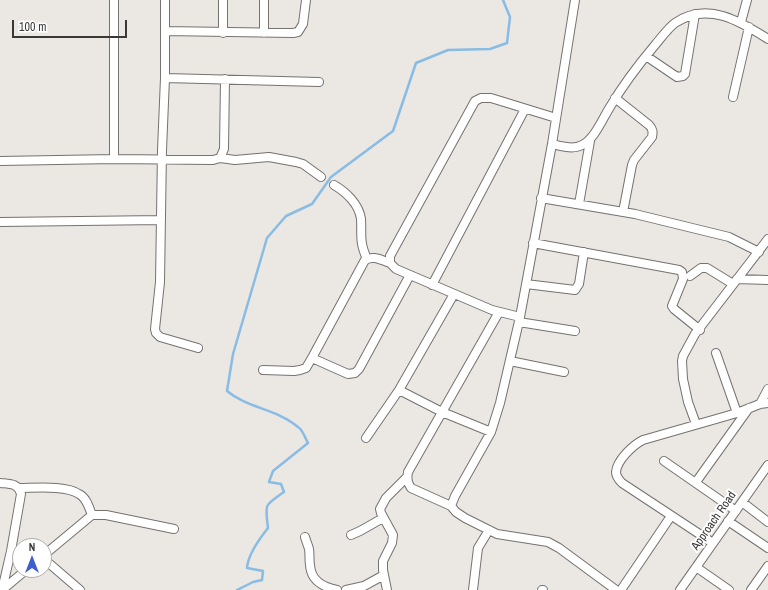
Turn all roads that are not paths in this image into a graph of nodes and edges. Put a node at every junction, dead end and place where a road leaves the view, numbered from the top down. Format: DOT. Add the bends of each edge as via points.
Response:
graph roads {
  1 [pos="114,0"];
  2 [pos="165,0"];
  3 [pos="223,0"];
  4 [pos="264,0"];
  5 [pos="306,0"];
  6 [pos="575,0"];
  7 [pos="747,0"];
  8 [pos="695,14"];
  9 [pos="741,22"];
  10 [pos="749,27"];
  11 [pos="165,31"];
  12 [pos="223,33"];
  13 [pos="264,33"];
  14 [pos="768,39"];
  15 [pos="646,56"];
  16 [pos="165,78"];
  17 [pos="225,80"];
  18 [pos="319,82"];
  19 [pos="733,97"];
  20 [pos="615,98"];
  21 [pos="525,109"];
  22 [pos="556,118"];
  23 [pos="590,141"];
  24 [pos="552,144"];
  25 [pos="220,158"];
  26 [pos="114,159"];
  27 [pos="162,160"];
  28 [pos="0,161"];
  29 [pos="322,177"];
  30 [pos="334,185"];
  31 [pos="541,198"];
  32 [pos="579,204"];
  33 [pos="624,212"];
  34 [pos="162,220"];
  35 [pos="0,222"];
  36 [pos="768,239"];
  37 [pos="533,243"];
  38 [pos="584,252"];
  39 [pos="759,252"];
  40 [pos="367,259"];
  41 [pos="390,263"];
  42 [pos="410,276"];
  43 [pos="690,276"];
  44 [pos="768,280"];
  45 [pos="735,282"];
  46 [pos="526,284"];
  47 [pos="432,285"];
  48 [pos="454,294"];
  49 [pos="499,312"];
  50 [pos="519,319"];
  51 [pos="700,330"];
  52 [pos="575,331"];
  53 [pos="198,348"];
  54 [pos="716,353"];
  55 [pos="312,358"];
  56 [pos="510,361"];
  57 [pos="263,370"];
  58 [pos="564,372"];
  59 [pos="768,389"];
  60 [pos="399,390"];
  61 [pos="764,404"];
  62 [pos="749,408"];
  63 [pos="442,412"];
  64 [pos="737,413"];
  65 [pos="696,424"];
  66 [pos="491,432"];
  67 [pos="366,438"];
  68 [pos="664,461"];
  69 [pos="767,469"];
  70 [pos="407,477"];
  71 [pos="696,482"];
  72 [pos="0,483"];
  73 [pos="19,488"];
  74 [pos="742,502"];
  75 [pos="451,506"];
  76 [pos="736,511"];
  77 [pos="92,515"];
  78 [pos="672,516"];
  79 [pos="383,518"];
  80 [pos="728,521"];
  81 [pos="768,522"];
  82 [pos="174,529"];
  83 [pos="489,530"];
  84 [pos="351,535"];
  85 [pos="305,537"];
  86 [pos="713,543"];
  87 [pos="52,548"];
  88 [pos="768,548"];
  89 [pos="768,566"];
  90 [pos="52,567"];
  91 [pos="696,567"];
  92 [pos="384,575"];
  93 [pos="16,578"];
  94 [pos="2,590"];
  95 [pos="80,590"];
  96 [pos="337,590"];
  97 [pos="346,590"];
  98 [pos="387,590"];
  99 [pos="473,590"];
  100 [pos="616,590"];
  101 [pos="621,590"];
  102 [pos="680,590"];
  103 [pos="729,590"];
  104 [pos="751,590"];
  1 -- 26 [label="street"];
  2 -- 11 [label="street"];
  3 -- 12 [label="street"];
  4 -- 13 [label="street"];
  5 -- 13 [label="street" via="303,24 298,32"];
  6 -- 22 [label="street"];
  7 -- 9 [label="street"];
  8 -- 9 [label="street" via="719,15"];
  8 -- 15 [label="street" via="675,23"];
  8 -- 15 [label="street" via="683,76 677,77"];
  9 -- 10 [label="street"];
  10 -- 14 [label="street"];
  10 -- 19 [label="street"];
  11 -- 12 [label="street"];
  11 -- 16 [label="street"];
  12 -- 13 [label="street"];
  15 -- 20 [label="street"];
  16 -- 17 [label="street"];
  16 -- 27 [label="street"];
  17 -- 18 [label="street"];
  17 -- 25 [label="street" via="224,149"];
  20 -- 23 [label="street"];
  20 -- 33 [label="street" via="652,128 652,137 632,165"];
  21 -- 22 [label="street"];
  21 -- 41 [label="street" via="490,98 474,101 390,256"];
  21 -- 47 [label="street"];
  22 -- 24 [label="street"];
  23 -- 24 [label="street" via="576,147"];
  23 -- 32 [label="street"];
  24 -- 31 [label="street"];
  25 -- 27 [label="street"];
  25 -- 29 [label="street" via="241,160 269,157 296,162"];
  26 -- 27 [label="street"];
  26 -- 28 [label="street"];
  27 -- 34 [label="street"];
  30 -- 40 [label="street" via="346,192 359,213 361,243"];
  31 -- 32 [label="street"];
  31 -- 37 [label="street"];
  32 -- 33 [label="street"];
  33 -- 39 [label="street" via="729,237"];
  34 -- 35 [label="street"];
  34 -- 53 [label="street" via="156,333 160,337"];
  36 -- 39 [label="street"];
  37 -- 38 [label="street"];
  37 -- 46 [label="street"];
  38 -- 46 [label="street" via="579,284 575,290"];
  38 -- 51 [label="street" via="682,272 683,278 672,306"];
  39 -- 45 [label="street"];
  40 -- 41 [label="street" via="374,257"];
  40 -- 55 [label="street"];
  41 -- 42 [label="street"];
  42 -- 47 [label="street"];
  42 -- 55 [label="street" via="355,373 348,374"];
  43 -- 45 [label="street" via="701,268 707,268"];
  44 -- 45 [label="street"];
  45 -- 51 [label="street"];
  46 -- 50 [label="street"];
  47 -- 48 [label="street"];
  48 -- 49 [label="street"];
  48 -- 60 [label="street"];
  49 -- 50 [label="street"];
  49 -- 63 [label="street"];
  50 -- 52 [label="street"];
  50 -- 56 [label="street"];
  51 -- 65 [label="street" via="686,349 682,361 688,402"];
  54 -- 64 [label="street"];
  55 -- 57 [label="street" via="306,368 300,370"];
  56 -- 58 [label="street"];
  56 -- 66 [label="street"];
  59 -- 61 [label="street"];
  60 -- 63 [label="street"];
  60 -- 67 [label="street"];
  61 -- 62 [label="street"];
  62 -- 64 [label="street"];
  62 -- 71 [label="street"];
  63 -- 66 [label="street"];
  63 -- 70 [label="street"];
  64 -- 65 [label="street"];
  65 -- 78 [label="street" via="634,445 616,471 622,483"];
  66 -- 75 [label="street"];
  68 -- 71 [label="street"];
  69 -- 74 [label="street, Approach Road"];
  70 -- 75 [label="street" via="411,488"];
  70 -- 79 [label="street" via="382,503"];
  71 -- 76 [label="street"];
  72 -- 73 [label="street"];
  73 -- 77 [label="street" via="54,488 79,493"];
  73 -- 94 [label="street" via="21,494"];
  74 -- 76 [label="street, Approach Road"];
  74 -- 81 [label="street"];
  75 -- 83 [label="street" via="465,518"];
  76 -- 80 [label="street, Approach Road"];
  77 -- 82 [label="street" via="106,515"];
  77 -- 87 [label="street"];
  78 -- 86 [label="street"];
  78 -- 101 [label="street"];
  79 -- 84 [label="street"];
  79 -- 92 [label="street" via="391,530 393,539 383,561"];
  80 -- 86 [label="street, Approach Road"];
  80 -- 88 [label="street"];
  83 -- 99 [label="street" via="478,548"];
  83 -- 100 [label="street" via="497,534 548,542"];
  85 -- 96 [label="street" via="309,548 310,573 319,584"];
  86 -- 91 [label="street, Approach Road"];
  89 -- 104 [label="street"];
  90 -- 95 [label="street"];
  91 -- 102 [label="street, Approach Road"];
  91 -- 103 [label="street"];
  92 -- 97 [label="street" via="364,586"];
  92 -- 98 [label="street"];
  93 -- 94 [label="street"];
}
